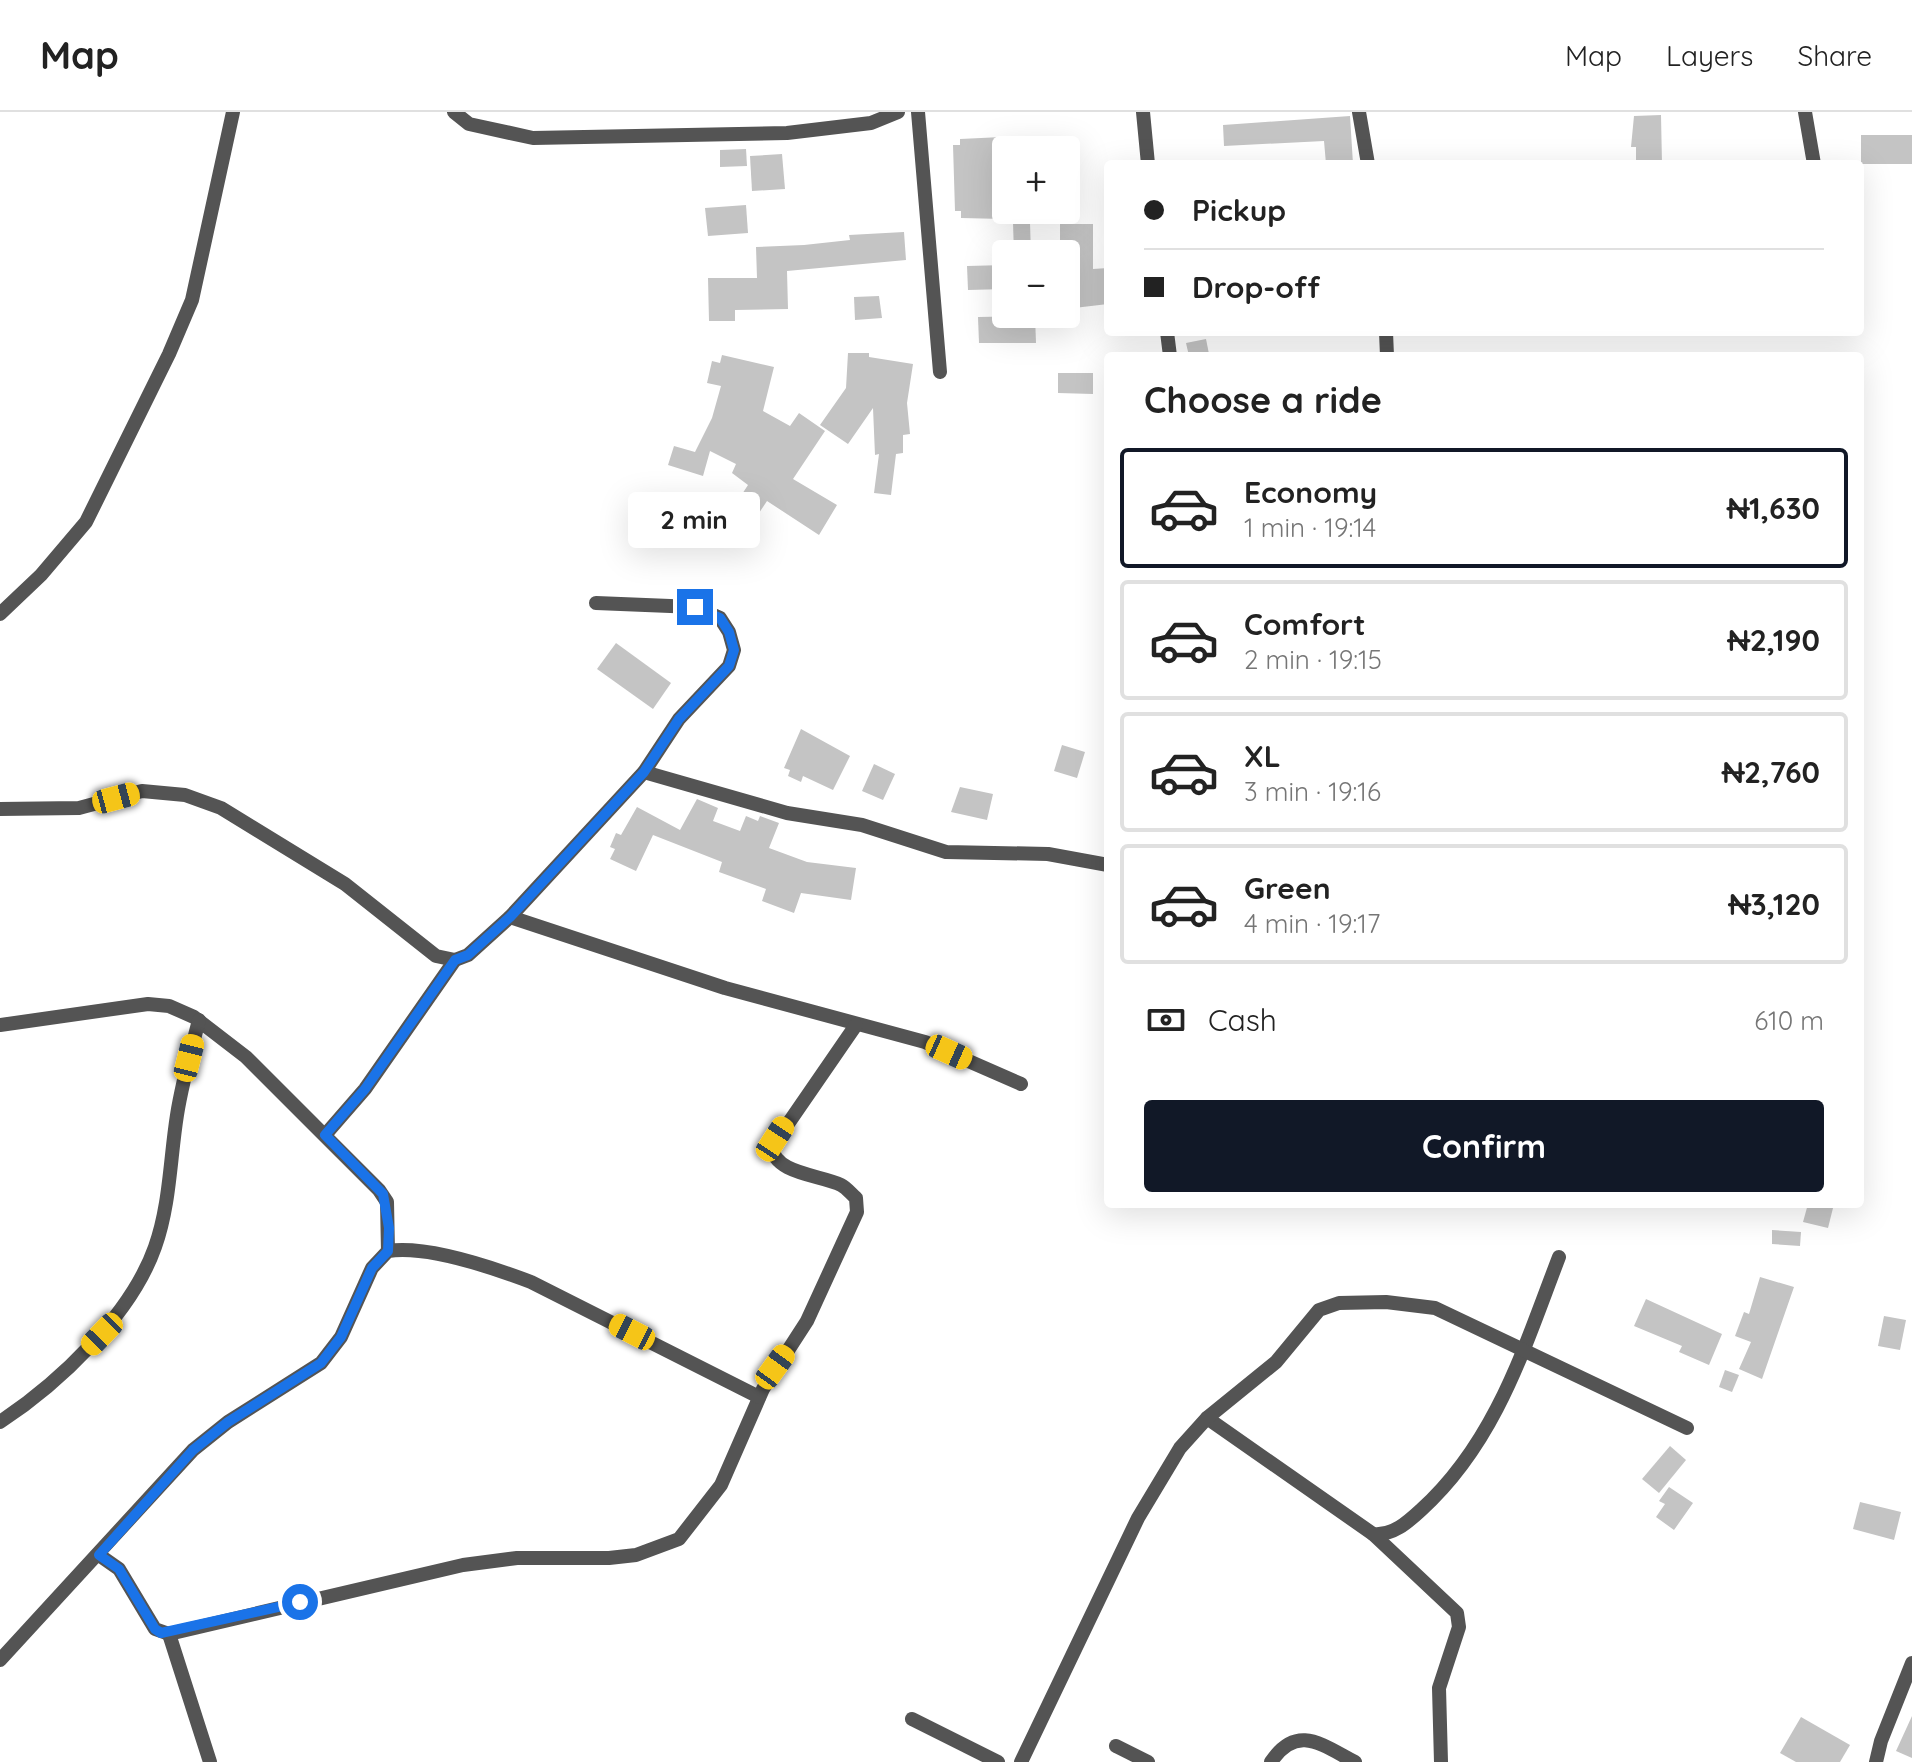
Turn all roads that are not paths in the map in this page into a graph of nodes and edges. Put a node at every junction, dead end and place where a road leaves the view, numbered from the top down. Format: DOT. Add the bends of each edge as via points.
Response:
graph roads {
  1 [pos="233,112"];
  2 [pos="454,112"];
  3 [pos="898,112"];
  4 [pos="918,112"];
  5 [pos="1143,112"];
  6 [pos="1359,112"];
  7 [pos="1805,112"];
  8 [pos="1148,160"];
  9 [pos="1367,160"];
  10 [pos="1813,160"];
  11 [pos="940,372"];
  12 [pos="596,603"];
  13 [pos="0,614"];
  14 [pos="644,772"];
  15 [pos="0,809"];
  16 [pos="1104,864"];
  17 [pos="510,917"];
  18 [pos="455,960"];
  19 [pos="199,1020"];
  20 [pos="0,1025"];
  21 [pos="856,1025"];
  22 [pos="1021,1084"];
  23 [pos="325,1135"];
  24 [pos="388,1251"];
  25 [pos="1559,1257"];
  26 [pos="1524,1349"];
  27 [pos="759,1397"];
  28 [pos="1207,1418"];
  29 [pos="0,1422"];
  30 [pos="1687,1428"];
  31 [pos="1373,1534"];
  32 [pos="99,1555"];
  33 [pos="169,1634"];
  34 [pos="0,1660"];
  35 [pos="1912,1663"];
  36 [pos="912,1719"];
  37 [pos="1116,1746"];
  38 [pos="210,1762"];
  39 [pos="998,1762"];
  40 [pos="1021,1762"];
  41 [pos="1148,1762"];
  42 [pos="1271,1762"];
  43 [pos="1355,1762"];
  44 [pos="1441,1762"];
  45 [pos="1876,1762"];
  1 -- 13 [label="street" via="192,300 169,354 86,522"];
  2 -- 3 [label="street" via="469,124 533,138 787,133 871,123"];
  4 -- 11 [label="street"];
  5 -- 8 [label="street"];
  6 -- 9 [label="street"];
  7 -- 10 [label="street"];
  12 -- 14 [label="street" via="695,607 720,618 734,650 729,666 679,719"];
  14 -- 16 [label="street" via="787,813 862,825 946,852 1048,854"];
  14 -- 17 [label="street"];
  15 -- 18 [label="street" via="79,808 142,791 185,795 221,808 345,884 436,956"];
  17 -- 18 [label="street" via="468,955"];
  17 -- 21 [label="street"];
  18 -- 23 [label="street" via="365,1089"];
  19 -- 20 [label="street" via="169,1006 148,1004"];
  19 -- 23 [label="street" via="246,1057"];
  19 -- 29 [label="street" via="177,1114 156,1246 139,1285 90,1346"];
  21 -- 22 [label="street" via="925,1042"];
  21 -- 27 [label="street" via="772,1147 784,1165 843,1186 858,1204 807,1321"];
  23 -- 24 [label="street" via="383,1194"];
  24 -- 27 [label="street" via="417,1251 531,1282"];
  24 -- 32 [label="street" via="372,1268 341,1337 321,1363 193,1450"];
  25 -- 26 [label="street"];
  26 -- 28 [label="street" via="1435,1308 1386,1302 1328,1305 1276,1362"];
  26 -- 30 [label="street"];
  26 -- 31 [label="street" via="1495,1416 1463,1465 1408,1522 1389,1534"];
  27 -- 33 [label="street" via="721,1485 679,1539 658,1548 609,1558 517,1558 463,1565"];
  28 -- 31 [label="street"];
  28 -- 40 [label="street" via="1180,1448 1138,1518"];
  31 -- 44 [label="street" via="1457,1613 1459,1627 1439,1688"];
  32 -- 33 [label="street" via="119,1569 155,1629"];
  32 -- 34 [label="street"];
  33 -- 38 [label="street"];
  35 -- 45 [label="street"];
  36 -- 39 [label="street"];
  37 -- 41 [label="street"];
  42 -- 43 [label="street" via="1282,1745 1297,1739 1319,1743"];
}
